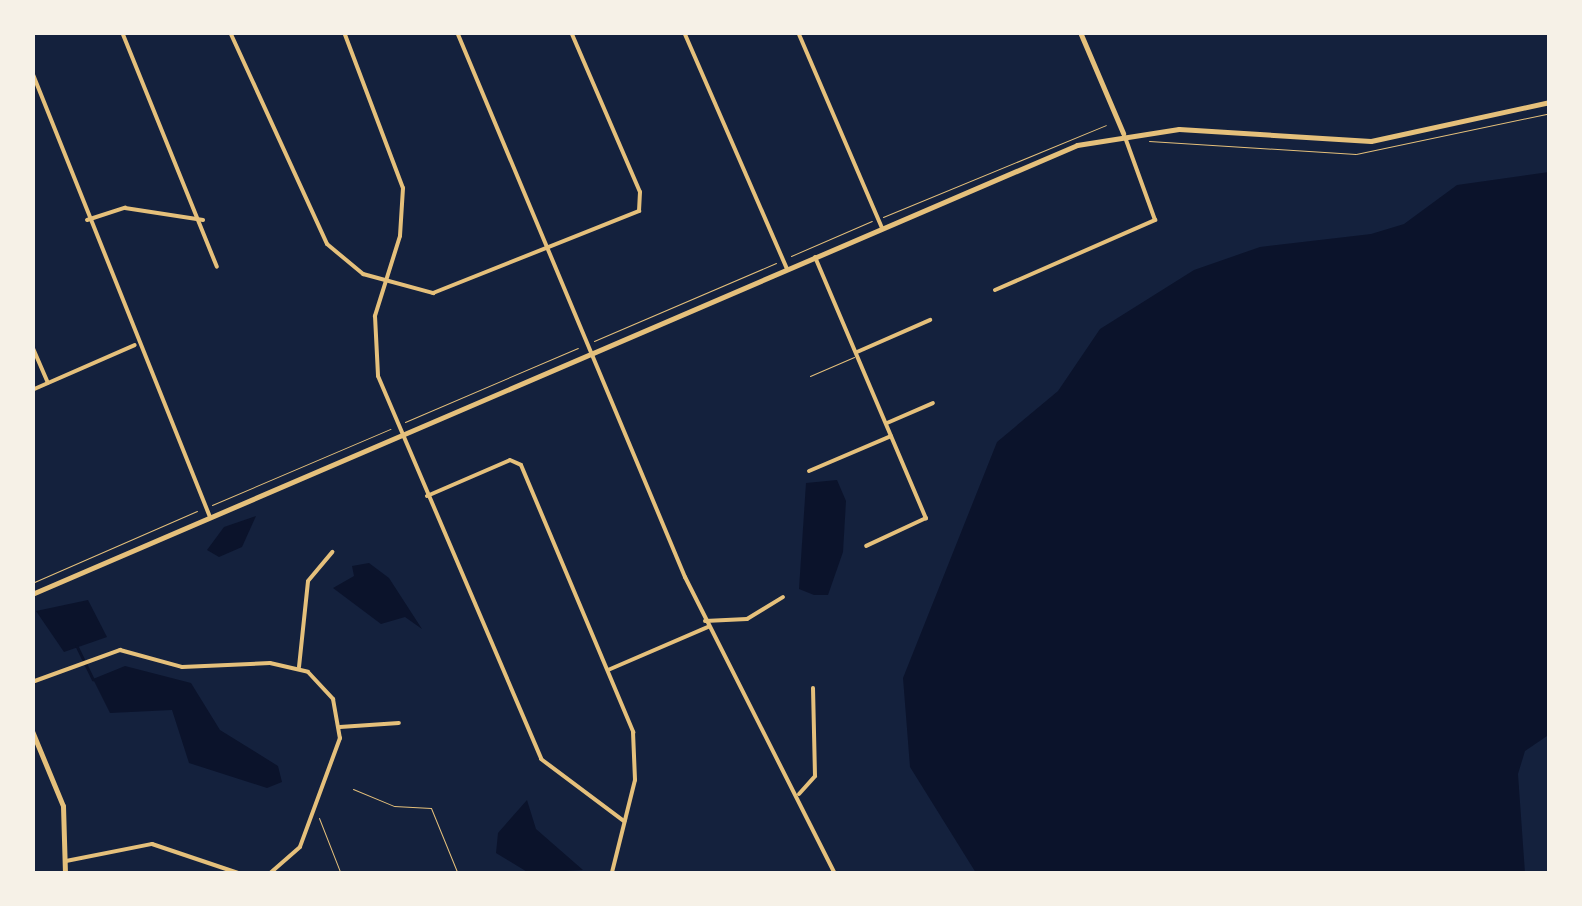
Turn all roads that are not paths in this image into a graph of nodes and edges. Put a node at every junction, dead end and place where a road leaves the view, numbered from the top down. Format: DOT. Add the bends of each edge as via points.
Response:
graph roads {
  1 [pos="122,32"];
  2 [pos="230,32"];
  3 [pos="344,32"];
  4 [pos="457,32"];
  5 [pos="571,32"];
  6 [pos="684,32"];
  7 [pos="798,32"];
  8 [pos="1080,32"];
  9 [pos="32,72"];
  10 [pos="1550,102"];
  11 [pos="1123,133"];
  12 [pos="87,220"];
  13 [pos="203,220"];
  14 [pos="882,228"];
  15 [pos="547,252"];
  16 [pos="814,257"];
  17 [pos="216,267"];
  18 [pos="787,269"];
  19 [pos="385,283"];
  20 [pos="994,290"];
  21 [pos="930,320"];
  22 [pos="32,346"];
  23 [pos="135,346"];
  24 [pos="590,354"];
  25 [pos="856,354"];
  26 [pos="810,376"];
  27 [pos="48,383"];
  28 [pos="32,390"];
  29 [pos="934,402"];
  30 [pos="886,424"];
  31 [pos="401,435"];
  32 [pos="892,436"];
  33 [pos="810,471"];
  34 [pos="427,496"];
  35 [pos="210,518"];
  36 [pos="866,546"];
  37 [pos="332,552"];
  38 [pos="32,594"];
  39 [pos="783,597"];
  40 [pos="707,624"];
  41 [pos="299,668"];
  42 [pos="608,670"];
  43 [pos="32,682"];
  44 [pos="813,688"];
  45 [pos="399,723"];
  46 [pos="340,727"];
  47 [pos="32,731"];
  48 [pos="800,794"];
  49 [pos="624,821"];
  50 [pos="66,861"];
  51 [pos="611,873"];
  52 [pos="65,874"];
  53 [pos="240,874"];
  54 [pos="268,874"];
  55 [pos="835,874"];
  1 -- 13 [label="street"];
  2 -- 19 [label="street" via="319,233 346,263"];
  3 -- 19 [label="street" via="401,174 403,219"];
  4 -- 15 [label="street"];
  5 -- 15 [label="street" via="642,206"];
  6 -- 18 [label="street"];
  7 -- 14 [label="street"];
  8 -- 11 [label="main road"];
  9 -- 12 [label="street"];
  10 -- 11 [label="main road" via="1371,141"];
  11 -- 14 [label="main road"];
  11 -- 20 [label="street" via="1155,220"];
  12 -- 13 [label="street" via="125,208"];
  12 -- 23 [label="street"];
  13 -- 17 [label="street"];
  14 -- 16 [label="main road"];
  15 -- 19 [label="street" via="446,292"];
  15 -- 24 [label="street"];
  16 -- 18 [label="main road"];
  16 -- 25 [label="street"];
  18 -- 24 [label="main road"];
  19 -- 31 [label="street" via="373,346"];
  21 -- 25 [label="street"];
  22 -- 27 [label="street"];
  23 -- 27 [label="street"];
  23 -- 35 [label="street"];
  24 -- 31 [label="main road"];
  24 -- 40 [label="street"];
  25 -- 26 [label="lane"];
  25 -- 30 [label="street"];
  27 -- 28 [label="street"];
  29 -- 30 [label="street"];
  30 -- 32 [label="street"];
  31 -- 34 [label="street"];
  31 -- 35 [label="main road"];
  32 -- 33 [label="street"];
  32 -- 36 [label="street" via="926,518"];
  34 -- 42 [label="street" via="519,462"];
  34 -- 49 [label="street" via="540,759"];
  35 -- 38 [label="main road"];
  37 -- 41 [label="street" via="308,580"];
  39 -- 40 [label="street" via="747,620"];
  40 -- 42 [label="street"];
  40 -- 48 [label="street"];
  41 -- 43 [label="street" via="182,667 120,650"];
  41 -- 46 [label="street" via="333,699"];
  42 -- 49 [label="street" via="635,746"];
  44 -- 48 [label="street" via="815,776"];
  45 -- 46 [label="street"];
  46 -- 54 [label="street" via="296,855"];
  47 -- 50 [label="main road" via="63,806"];
  48 -- 55 [label="street"];
  49 -- 51 [label="street"];
  50 -- 52 [label="main road"];
  50 -- 53 [label="street" via="152,844"];
}
